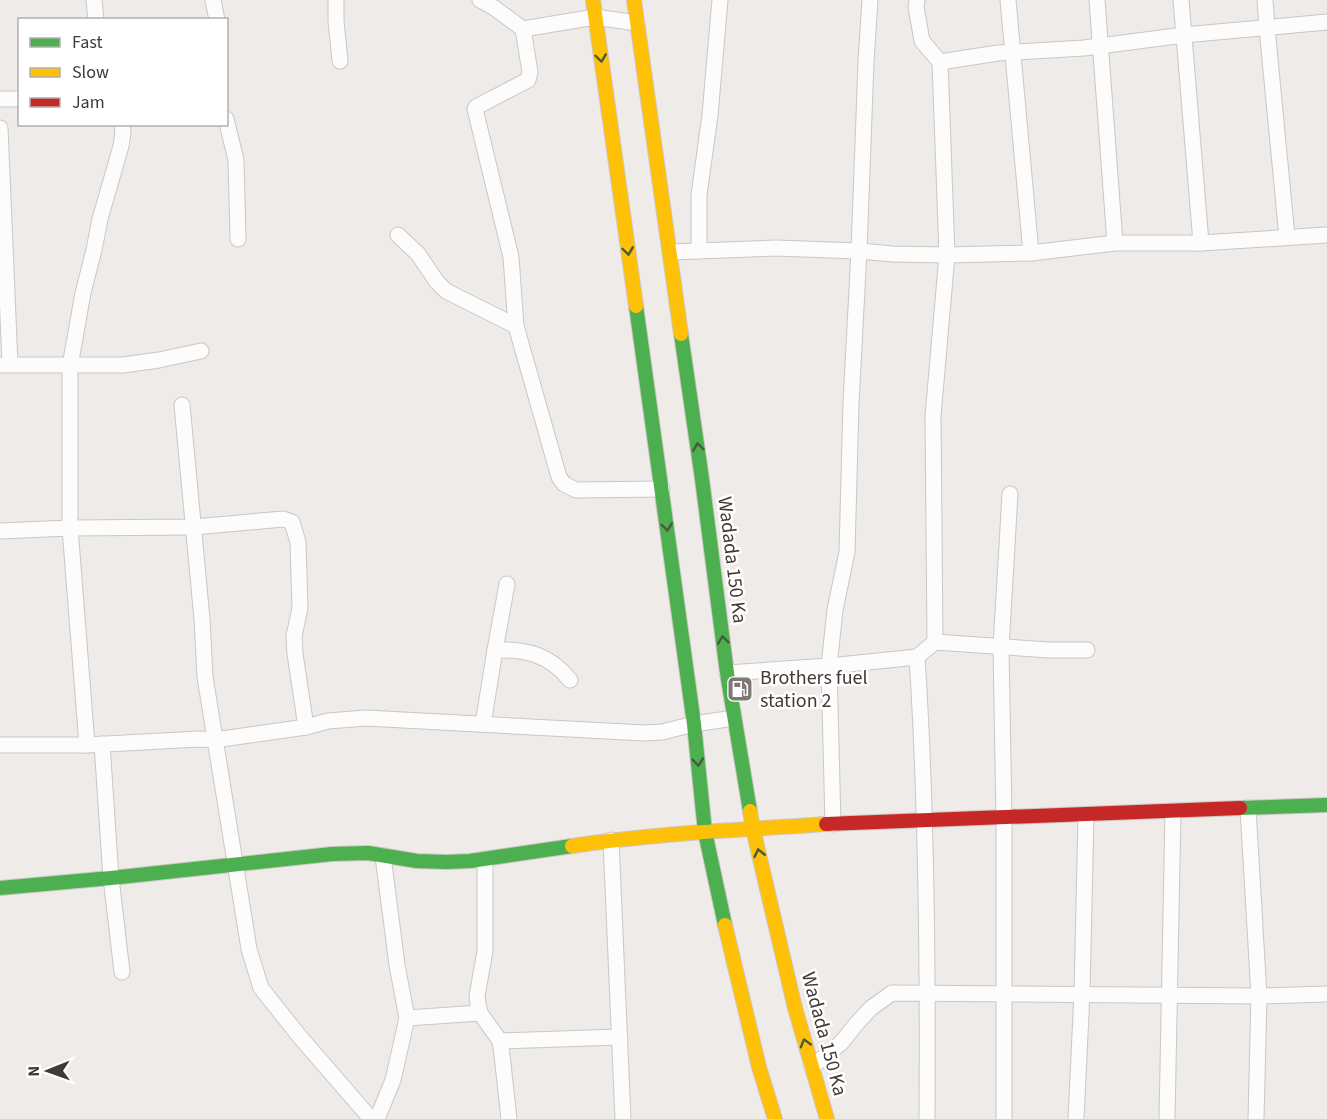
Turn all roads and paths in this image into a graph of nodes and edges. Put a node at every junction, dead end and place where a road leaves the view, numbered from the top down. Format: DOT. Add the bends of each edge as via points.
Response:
graph roads {
  1 [pos="94,0"];
  2 [pos="213,0"];
  3 [pos="336,0"];
  4 [pos="480,0"];
  5 [pos="593,0"];
  6 [pos="634,0"];
  7 [pos="720,0"];
  8 [pos="870,0"];
  9 [pos="917,0"];
  10 [pos="1008,0"];
  11 [pos="1097,0"];
  12 [pos="1181,0"];
  13 [pos="1265,0"];
  14 [pos="595,16"];
  15 [pos="96,18"];
  16 [pos="217,18"];
  17 [pos="1327,22"];
  18 [pos="637,23"];
  19 [pos="1267,28"];
  20 [pos="523,29"];
  21 [pos="1184,35"];
  22 [pos="1101,45"];
  23 [pos="1013,52"];
  24 [pos="340,61"];
  25 [pos="940,62"];
  26 [pos="0,99"];
  27 [pos="18,99"];
  28 [pos="122,126"];
  29 [pos="228,126"];
  30 [pos="0,128"];
  31 [pos="398,235"];
  32 [pos="1327,235"];
  33 [pos="1287,237"];
  34 [pos="238,239"];
  35 [pos="1115,243"];
  36 [pos="1200,243"];
  37 [pos="699,251"];
  38 [pos="859,251"];
  39 [pos="670,252"];
  40 [pos="1031,253"];
  41 [pos="947,255"];
  42 [pos="516,326"];
  43 [pos="201,351"];
  44 [pos="5,364"];
  45 [pos="70,366"];
  46 [pos="182,405"];
  47 [pos="662,489"];
  48 [pos="1010,494"];
  49 [pos="194,527"];
  50 [pos="70,528"];
  51 [pos="0,531"];
  52 [pos="507,584"];
  53 [pos="935,642"];
  54 [pos="1001,647"];
  55 [pos="495,650"];
  56 [pos="1087,650"];
  57 [pos="917,657"];
  58 [pos="829,666"];
  59 [pos="727,673"];
  60 [pos="570,680"];
  61 [pos="734,718"];
  62 [pos="483,724"];
  63 [pos="694,724"];
  64 [pos="306,727"];
  65 [pos="214,740"];
  66 [pos="102,744"];
  67 [pos="0,745"];
  68 [pos="87,745"];
  69 [pos="1327,805"];
  70 [pos="1248,808"];
  71 [pos="1173,811"];
  72 [pos="1086,815"];
  73 [pos="1004,818"];
  74 [pos="924,822"];
  75 [pos="832,824"];
  76 [pos="753,829"];
  77 [pos="705,832"];
  78 [pos="611,840"];
  79 [pos="383,856"];
  80 [pos="486,859"];
  81 [pos="235,864"];
  82 [pos="111,878"];
  83 [pos="0,888"];
  84 [pos="122,972"];
  85 [pos="928,992"];
  86 [pos="1004,993"];
  87 [pos="1082,993"];
  88 [pos="1170,994"];
  89 [pos="1327,994"];
  90 [pos="1259,996"];
  91 [pos="480,1012"];
  92 [pos="407,1018"];
  93 [pos="620,1037"];
  94 [pos="500,1041"];
  95 [pos="812,1067"];
  96 [pos="371,1119"];
  97 [pos="377,1119"];
  98 [pos="509,1119"];
  99 [pos="623,1119"];
  100 [pos="776,1119"];
  101 [pos="827,1119"];
  102 [pos="927,1119"];
  103 [pos="1004,1119"];
  104 [pos="1076,1119"];
  105 [pos="1167,1119"];
  106 [pos="1257,1119"];
  1 -- 15 [label="street"];
  2 -- 16 [label="street"];
  3 -- 24 [label="street"];
  4 -- 20 [label="street"];
  5 -- 14 [label="street"];
  6 -- 18 [label="street, Wadada 150 Ka"];
  7 -- 37 [label="street" via="699,195"];
  8 -- 38 [label="street"];
  9 -- 25 [label="street" via="922,41"];
  10 -- 23 [label="street"];
  11 -- 22 [label="street"];
  12 -- 21 [label="street"];
  13 -- 19 [label="street"];
  14 -- 18 [label="street"];
  14 -- 20 [label="street"];
  14 -- 47 [label="street, one-way"];
  17 -- 19 [label="street"];
  18 -- 39 [label="street, Wadada 150 Ka"];
  19 -- 21 [label="street"];
  19 -- 33 [label="street"];
  20 -- 42 [label="street" via="528,80 475,109 511,257"];
  21 -- 22 [label="street"];
  21 -- 36 [label="street"];
  22 -- 23 [label="street"];
  22 -- 35 [label="street"];
  23 -- 25 [label="street"];
  23 -- 40 [label="street"];
  25 -- 41 [label="street"];
  26 -- 27 [label="street"];
  28 -- 45 [label="street" via="121,146 100,219"];
  29 -- 34 [label="street" via="236,160"];
  30 -- 44 [label="street"];
  31 -- 42 [label="street" via="446,291"];
  32 -- 33 [label="street"];
  33 -- 36 [label="street"];
  35 -- 36 [label="street"];
  35 -- 40 [label="street"];
  37 -- 38 [label="street"];
  37 -- 39 [label="street"];
  38 -- 41 [label="street"];
  38 -- 58 [label="street" via="847,552"];
  59 -- 39 [label="street, Wadada 150 Ka, one-way"];
  40 -- 41 [label="street"];
  41 -- 53 [label="street" via="933,416"];
  42 -- 47 [label="street" via="564,484 576,490"];
  43 -- 45 [label="street" via="123,365"];
  44 -- 45 [label="street"];
  45 -- 50 [label="street"];
  46 -- 49 [label="street"];
  47 -- 63 [label="street, one-way"];
  48 -- 54 [label="street"];
  49 -- 50 [label="street"];
  49 -- 64 [label="street" via="283,519 292,522 298,542 300,608 295,654"];
  49 -- 65 [label="street" via="205,677"];
  50 -- 51 [label="street"];
  50 -- 68 [label="street"];
  52 -- 55 [label="street"];
  53 -- 54 [label="street"];
  53 -- 57 [label="street"];
  54 -- 56 [label="street"];
  54 -- 73 [label="street"];
  55 -- 60 [label="street" via="533,652 562,670"];
  55 -- 62 [label="street"];
  57 -- 58 [label="street"];
  57 -- 74 [label="street"];
  58 -- 59 [label="street"];
  58 -- 75 [label="street"];
  59 -- 61 [label="street, Wadada 150 Ka"];
  61 -- 63 [label="street"];
  61 -- 76 [label="street, Wadada 150 Ka"];
  62 -- 63 [label="street" via="644,733"];
  62 -- 64 [label="street" via="366,718"];
  63 -- 77 [label="street, one-way"];
  64 -- 65 [label="street"];
  65 -- 66 [label="street"];
  65 -- 81 [label="street"];
  66 -- 68 [label="street"];
  66 -- 82 [label="street"];
  67 -- 68 [label="street"];
  69 -- 70 [label="street"];
  70 -- 71 [label="street"];
  70 -- 90 [label="street"];
  71 -- 72 [label="street"];
  71 -- 88 [label="street"];
  72 -- 73 [label="street"];
  72 -- 87 [label="street"];
  73 -- 74 [label="street"];
  73 -- 86 [label="street"];
  74 -- 75 [label="street"];
  74 -- 85 [label="street"];
  75 -- 76 [label="street"];
  76 -- 77 [label="street"];
  95 -- 76 [label="street, Wadada 150 Ka, one-way"];
  77 -- 78 [label="street"];
  77 -- 100 [label="street" via="759,1067"];
  78 -- 80 [label="street"];
  78 -- 93 [label="street"];
  79 -- 80 [label="street" via="446,862"];
  79 -- 81 [label="street" via="332,854"];
  79 -- 92 [label="street"];
  80 -- 91 [label="street" via="485,951 477,996"];
  81 -- 82 [label="street"];
  81 -- 96 [label="street" via="249,949 261,988"];
  82 -- 83 [label="street"];
  82 -- 84 [label="street"];
  85 -- 86 [label="street"];
  85 -- 95 [label="street" via="892,993 870,1008 841,1043"];
  85 -- 102 [label="street"];
  86 -- 87 [label="street"];
  86 -- 103 [label="street"];
  87 -- 88 [label="street"];
  87 -- 104 [label="street"];
  88 -- 90 [label="street"];
  88 -- 105 [label="street"];
  89 -- 90 [label="street"];
  90 -- 106 [label="street"];
  91 -- 92 [label="street"];
  91 -- 94 [label="street"];
  92 -- 97 [label="street" via="393,1080"];
  93 -- 94 [label="street"];
  93 -- 99 [label="street"];
  94 -- 98 [label="street"];
  95 -- 101 [label="street, Wadada 150 Ka"];
}
